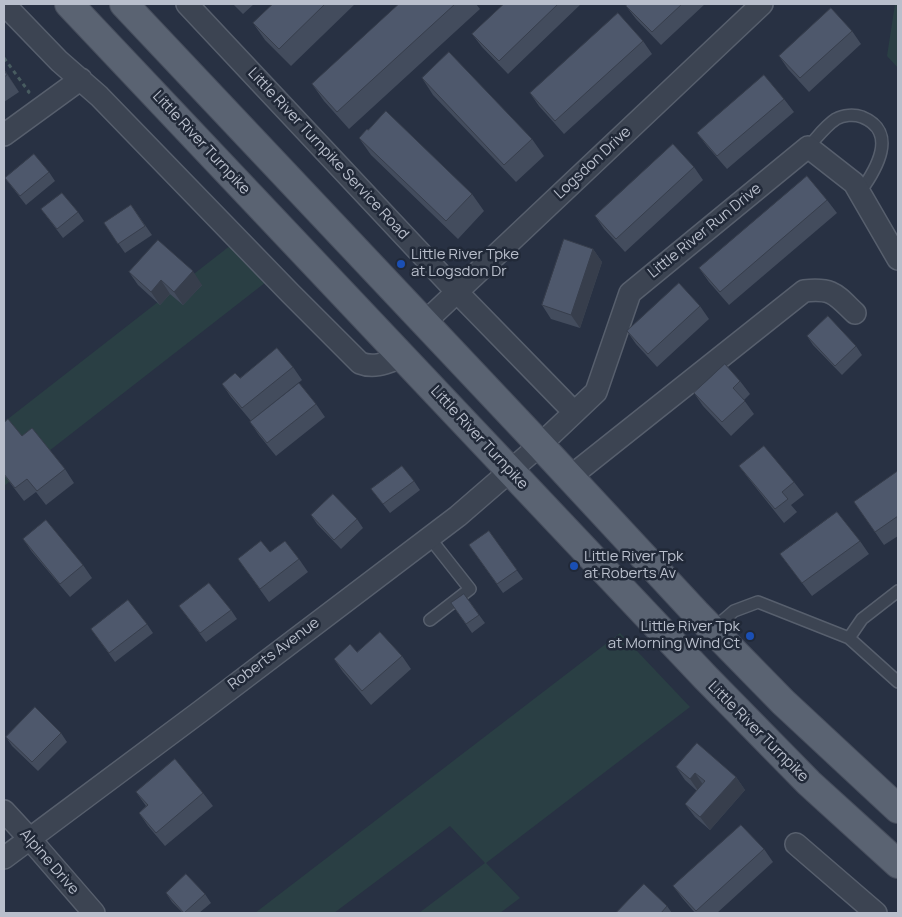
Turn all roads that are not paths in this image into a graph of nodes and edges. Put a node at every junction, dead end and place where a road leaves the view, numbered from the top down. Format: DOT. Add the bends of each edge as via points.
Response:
graph roads {
  1 [pos="4,4"];
  2 [pos="69,4"];
  3 [pos="124,4"];
  4 [pos="187,4"];
  5 [pos="762,4"];
  6 [pos="81,79"];
  7 [pos="4,135"];
  8 [pos="808,147"];
  9 [pos="860,192"];
  10 [pos="898,259"];
  11 [pos="457,292"];
  12 [pos="855,313"];
  13 [pos="424,323"];
  14 [pos="402,357"];
  15 [pos="574,412"];
  16 [pos="540,445"];
  17 [pos="510,471"];
  18 [pos="570,477"];
  19 [pos="429,537"];
  20 [pos="898,591"];
  21 [pos="430,620"];
  22 [pos="712,630"];
  23 [pos="849,638"];
  24 [pos="898,682"];
  25 [pos="898,808"];
  26 [pos="4,811"];
  27 [pos="29,838"];
  28 [pos="796,844"];
  29 [pos="4,858"];
  30 [pos="898,864"];
  31 [pos="94,913"];
  32 [pos="876,913"];
  1 -- 6 [label="street"];
  2 -- 14 [label="main road, Little River Turnpike"];
  3 -- 13 [label="main road"];
  4 -- 11 [label="street, Little River Turnpike Service Road"];
  5 -- 11 [label="street, Logsdon Drive"];
  6 -- 7 [label="street"];
  6 -- 14 [label="street" via="360,363 375,366"];
  8 -- 9 [label="street" via="854,183"];
  8 -- 9 [label="lane" via="835,120 844,116 859,116 877,126 881,151"];
  8 -- 15 [label="street, Little River Run Drive" via="630,293 596,392"];
  9 -- 10 [label="street"];
  11 -- 13 [label="street, Logsdon Drive"];
  11 -- 15 [label="street, Little River Turnpike Service Road"];
  12 -- 18 [label="street" via="833,292 804,291"];
  13 -- 16 [label="main road"];
  14 -- 17 [label="main road, Little River Turnpike"];
  15 -- 16 [label="street, Little River Run Drive"];
  16 -- 17 [label="street, Roberts Avenue"];
  16 -- 18 [label="main road"];
  17 -- 19 [label="street, Roberts Avenue"];
  17 -- 30 [label="main road, Little River Turnpike" via="809,783"];
  18 -- 22 [label="main road"];
  19 -- 21 [label="lane" via="470,589"];
  19 -- 27 [label="street, Roberts Avenue"];
  20 -- 23 [label="lane" via="862,619"];
  22 -- 23 [label="lane" via="734,610 758,602"];
  22 -- 25 [label="main road"];
  23 -- 24 [label="lane"];
  26 -- 27 [label="street, Alpine Drive"];
  27 -- 29 [label="street, Roberts Avenue"];
  27 -- 31 [label="street, Alpine Drive"];
  28 -- 32 [label="street"];
}
